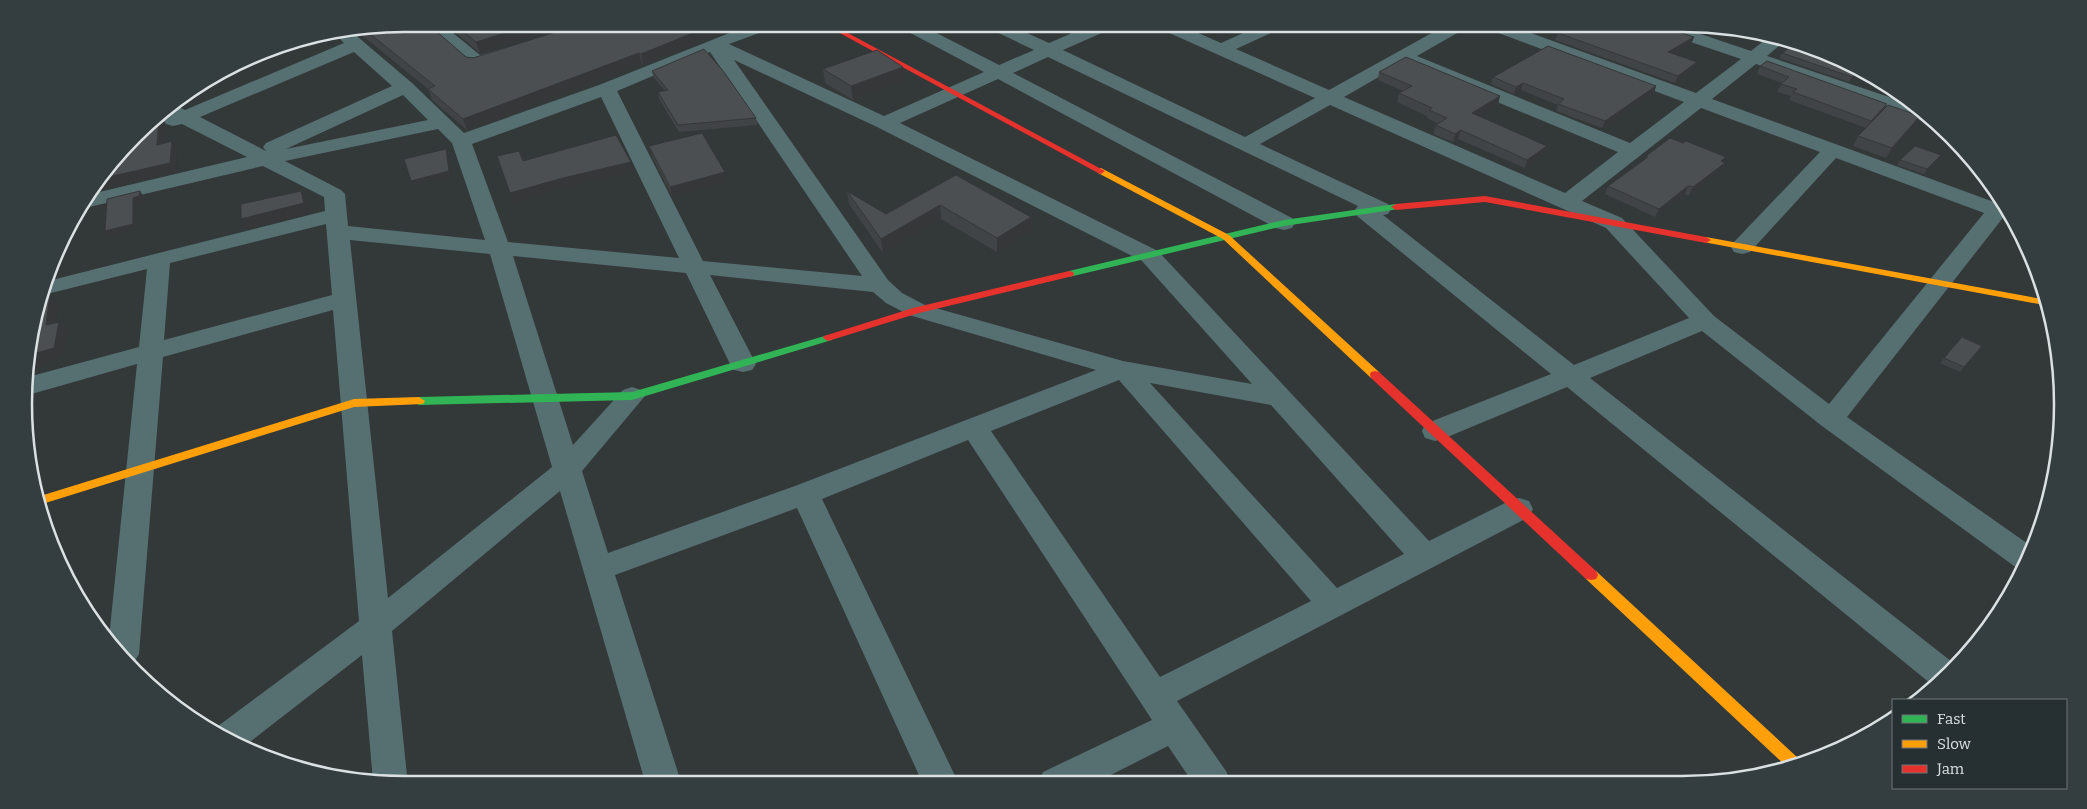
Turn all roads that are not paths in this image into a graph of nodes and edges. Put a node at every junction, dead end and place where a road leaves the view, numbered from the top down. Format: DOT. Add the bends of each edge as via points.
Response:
graph roads {
  1 [pos="441,32"];
  2 [pos="746,32"];
  3 [pos="841,32"];
  4 [pos="922,32"];
  5 [pos="1010,32"];
  6 [pos="1089,32"];
  7 [pos="1183,32"];
  8 [pos="1259,32"];
  9 [pos="1446,32"];
  10 [pos="1512,32"];
  11 [pos="1679,32"];
  12 [pos="350,39"];
  13 [pos="1772,43"];
  14 [pos="714,44"];
  15 [pos="521,47"];
  16 [pos="1222,49"];
  17 [pos="1047,50"];
  18 [pos="1402,56"];
  19 [pos="1754,57"];
  20 [pos="997,72"];
  21 [pos="405,86"];
  22 [pos="606,89"];
  23 [pos="954,92"];
  24 [pos="1329,97"];
  25 [pos="1698,100"];
  26 [pos="1911,110"];
  27 [pos="170,116"];
  28 [pos="441,123"];
  29 [pos="884,123"];
  30 [pos="461,141"];
  31 [pos="1246,144"];
  32 [pos="1833,150"];
  33 [pos="1632,151"];
  34 [pos="261,156"];
  35 [pos="94,200"];
  36 [pos="1567,202"];
  37 [pos="1997,206"];
  38 [pos="1999,209"];
  39 [pos="1373,210"];
  40 [pos="337,223"];
  41 [pos="1284,223"];
  42 [pos="1614,223"];
  43 [pos="1226,237"];
  44 [pos="499,247"];
  45 [pos="1742,247"];
  46 [pos="1150,256"];
  47 [pos="159,259"];
  48 [pos="694,266"];
  49 [pos="1940,283"];
  50 [pos="880,284"];
  51 [pos="52,286"];
  52 [pos="344,299"];
  53 [pos="2040,301"];
  54 [pos="918,310"];
  55 [pos="1705,321"];
  56 [pos="150,352"];
  57 [pos="743,364"];
  58 [pos="1123,369"];
  59 [pos="1571,376"];
  60 [pos="33,385"];
  61 [pos="632,396"];
  62 [pos="546,398"];
  63 [pos="1280,398"];
  64 [pos="354,403"];
  65 [pos="1831,419"];
  66 [pos="974,428"];
  67 [pos="1435,431"];
  68 [pos="140,470"];
  69 [pos="568,470"];
  70 [pos="805,494"];
  71 [pos="45,500"];
  72 [pos="1519,509"];
  73 [pos="2022,555"];
  74 [pos="1425,557"];
  75 [pos="598,569"];
  76 [pos="1333,604"];
  77 [pos="115,626"];
  78 [pos="376,626"];
  79 [pos="120,644"];
  80 [pos="1941,673"];
  81 [pos="1154,696"];
  82 [pos="1174,726"];
  83 [pos="233,735"];
  84 [pos="1790,761"];
  85 [pos="390,776"];
  86 [pos="661,776"];
  87 [pos="937,776"];
  88 [pos="1072,776"];
  89 [pos="1208,776"];
  1 -- 15 [label="street" via="477,62"];
  2 -- 14 [label="street"];
  3 -- 23 [label="street"];
  4 -- 20 [label="street"];
  5 -- 17 [label="street"];
  6 -- 17 [label="street"];
  7 -- 16 [label="street"];
  8 -- 16 [label="street"];
  9 -- 18 [label="street"];
  10 -- 25 [label="street"];
  11 -- 19 [label="street"];
  12 -- 21 [label="street"];
  12 -- 27 [label="street"];
  13 -- 19 [label="street"];
  14 -- 22 [label="street"];
  14 -- 29 [label="street"];
  14 -- 50 [label="street"];
  16 -- 24 [label="street"];
  17 -- 20 [label="street"];
  17 -- 31 [label="street"];
  18 -- 24 [label="street"];
  18 -- 33 [label="street"];
  19 -- 25 [label="street"];
  19 -- 26 [label="street"];
  20 -- 23 [label="street"];
  20 -- 41 [label="street"];
  21 -- 28 [label="street"];
  21 -- 34 [label="street"];
  22 -- 30 [label="street"];
  22 -- 48 [label="street"];
  23 -- 29 [label="street"];
  23 -- 43 [label="street"];
  24 -- 31 [label="street"];
  24 -- 36 [label="street"];
  25 -- 32 [label="street"];
  25 -- 33 [label="street"];
  27 -- 34 [label="street"];
  28 -- 30 [label="street"];
  28 -- 34 [label="street"];
  29 -- 46 [label="street"];
  30 -- 44 [label="street"];
  31 -- 39 [label="street"];
  32 -- 37 [label="street"];
  32 -- 45 [label="street"];
  33 -- 36 [label="street"];
  34 -- 35 [label="street"];
  34 -- 40 [label="street" via="334,194"];
  36 -- 42 [label="street"];
  38 -- 49 [label="street"];
  39 -- 41 [label="street"];
  39 -- 42 [label="street" via="1484,200"];
  39 -- 59 [label="street"];
  40 -- 44 [label="street"];
  40 -- 47 [label="street"];
  40 -- 52 [label="street"];
  41 -- 43 [label="street"];
  42 -- 45 [label="street"];
  42 -- 55 [label="street"];
  43 -- 46 [label="street"];
  43 -- 67 [label="street"];
  44 -- 48 [label="street"];
  44 -- 62 [label="street"];
  45 -- 49 [label="street"];
  46 -- 54 [label="street"];
  46 -- 63 [label="street"];
  47 -- 51 [label="street"];
  47 -- 56 [label="street"];
  48 -- 50 [label="street"];
  48 -- 57 [label="street"];
  49 -- 53 [label="street"];
  49 -- 65 [label="street"];
  50 -- 54 [label="street" via="894,298"];
  52 -- 56 [label="street"];
  52 -- 64 [label="street"];
  54 -- 57 [label="street"];
  54 -- 58 [label="street"];
  55 -- 59 [label="street"];
  55 -- 65 [label="street"];
  56 -- 60 [label="street"];
  56 -- 68 [label="street"];
  57 -- 61 [label="street"];
  58 -- 63 [label="street"];
  58 -- 66 [label="street"];
  58 -- 76 [label="street"];
  59 -- 67 [label="street"];
  59 -- 80 [label="street"];
  61 -- 62 [label="street"];
  61 -- 69 [label="street"];
  62 -- 64 [label="street"];
  62 -- 69 [label="street"];
  63 -- 74 [label="street"];
  64 -- 68 [label="street"];
  64 -- 78 [label="street"];
  65 -- 73 [label="street"];
  66 -- 70 [label="street"];
  66 -- 81 [label="street"];
  67 -- 72 [label="street"];
  68 -- 71 [label="street"];
  68 -- 77 [label="street"];
  69 -- 75 [label="street"];
  69 -- 78 [label="street"];
  70 -- 75 [label="street"];
  70 -- 87 [label="street"];
  72 -- 74 [label="street"];
  72 -- 84 [label="street"];
  74 -- 76 [label="street"];
  75 -- 86 [label="street"];
  76 -- 81 [label="street"];
  77 -- 79 [label="street"];
  78 -- 83 [label="street"];
  78 -- 85 [label="street"];
  81 -- 82 [label="street"];
  82 -- 88 [label="street"];
  82 -- 89 [label="street"];
}
